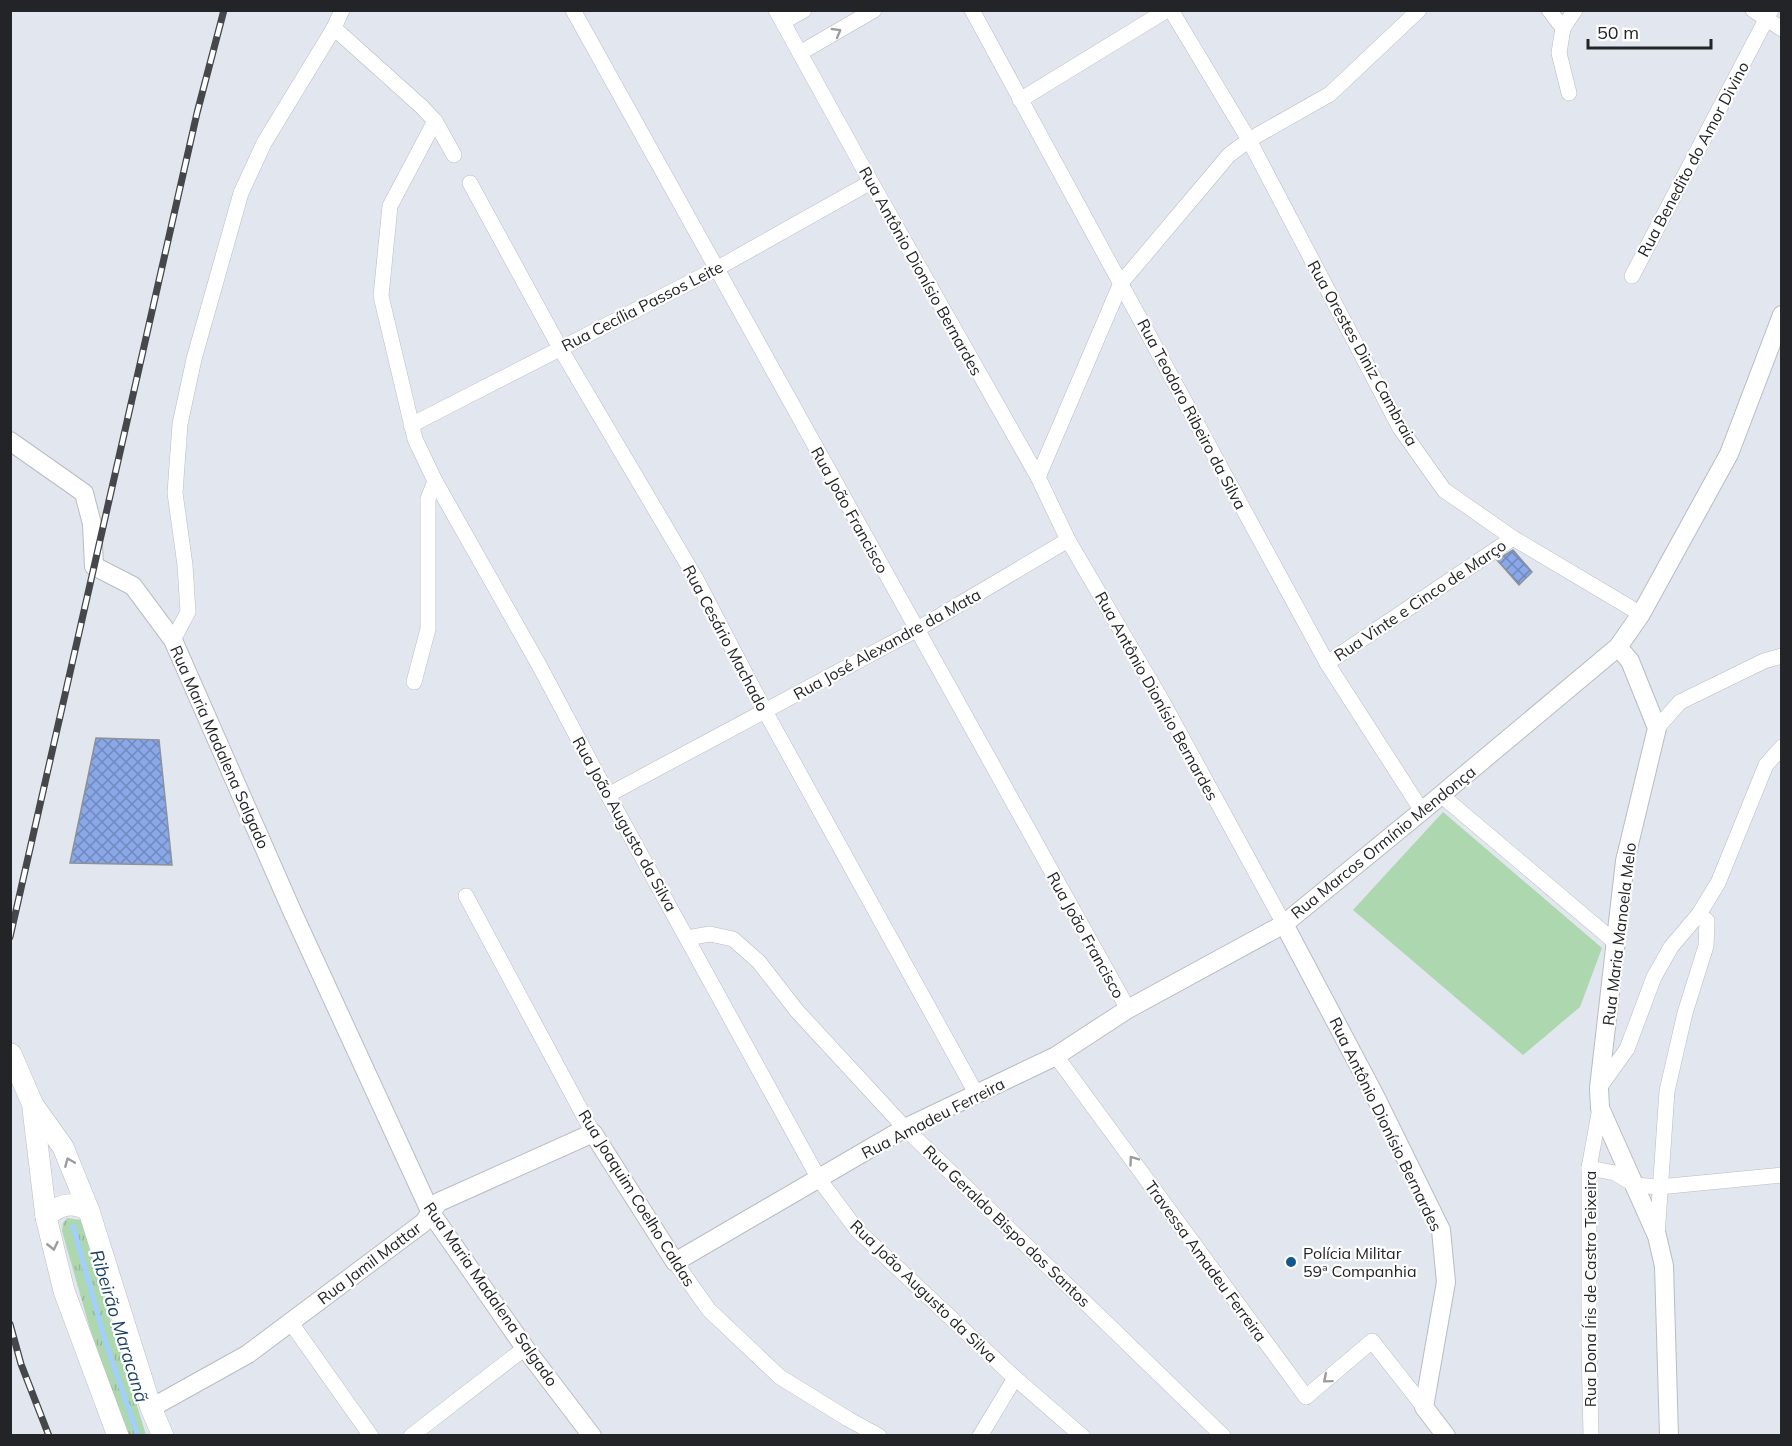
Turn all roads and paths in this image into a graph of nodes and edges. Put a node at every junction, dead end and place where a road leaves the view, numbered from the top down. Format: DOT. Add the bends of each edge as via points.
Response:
graph roads {
  1 [pos="342,10"];
  2 [pos="573,10"];
  3 [pos="804,10"];
  4 [pos="874,10"];
  5 [pos="972,10"];
  6 [pos="1169,10"];
  7 [pos="1419,10"];
  8 [pos="1549,10"];
  9 [pos="1575,10"];
  10 [pos="1753,10"];
  11 [pos="1769,15"];
  12 [pos="780,16"];
  13 [pos="1563,27"];
  14 [pos="334,28"];
  15 [pos="1782,29"];
  16 [pos="800,53"];
  17 [pos="1569,93"];
  18 [pos="1020,100"];
  19 [pos="435,121"];
  20 [pos="1249,140"];
  21 [pos="454,155"];
  22 [pos="871,182"];
  23 [pos="470,183"];
  24 [pos="716,269"];
  25 [pos="1632,276"];
  26 [pos="1121,284"];
  27 [pos="1782,315"];
  28 [pos="560,348"];
  29 [pos="411,425"];
  30 [pos="10,441"];
  31 [pos="1038,477"];
  32 [pos="435,481"];
  33 [pos="1513,538"];
  34 [pos="1068,540"];
  35 [pos="1641,614"];
  36 [pos="916,630"];
  37 [pos="173,640"];
  38 [pos="1617,647"];
  39 [pos="1782,656"];
  40 [pos="1327,663"];
  41 [pos="414,682"];
  42 [pos="765,711"];
  43 [pos="1657,728"];
  44 [pos="1782,747"];
  45 [pos="608,795"];
  46 [pos="1441,795"];
  47 [pos="1422,811"];
  48 [pos="466,896"];
  49 [pos="1699,914"];
  50 [pos="1284,924"];
  51 [pos="687,938"];
  52 [pos="1616,944"];
  53 [pos="1128,1009"];
  54 [pos="10,1054"];
  55 [pos="1056,1056"];
  56 [pos="1599,1088"];
  57 [pos="977,1095"];
  58 [pos="33,1105"];
  59 [pos="1600,1108"];
  60 [pos="905,1128"];
  61 [pos="593,1133"];
  62 [pos="1589,1168"];
  63 [pos="1782,1175"];
  64 [pos="819,1179"];
  65 [pos="1635,1185"];
  66 [pos="1659,1187"];
  67 [pos="89,1211"];
  68 [pos="431,1213"];
  69 [pos="46,1217"];
  70 [pos="1657,1236"];
  71 [pos="675,1262"];
  72 [pos="291,1323"];
  73 [pos="525,1348"];
  74 [pos="1015,1378"];
  75 [pos="1425,1407"];
  76 [pos="151,1408"];
  77 [pos="118,1436"];
  78 [pos="163,1436"];
  79 [pos="371,1436"];
  80 [pos="411,1436"];
  81 [pos="592,1436"];
  82 [pos="879,1436"];
  83 [pos="980,1436"];
  84 [pos="1082,1436"];
  85 [pos="1223,1436"];
  86 [pos="1446,1436"];
  87 [pos="1592,1436"];
  88 [pos="1670,1436"];
  1 -- 14 [label="street, Rua Maria Madalena Salgado"];
  2 -- 24 [label="street, Rua João Francisco"];
  3 -- 12 [label="street"];
  16 -- 4 [label="street, one-way"];
  5 -- 18 [label="street, Rua Teodoro Ribeiro da Silva"];
  6 -- 18 [label="street"];
  6 -- 20 [label="street, Rua Orestes Diniz Cambraia"];
  7 -- 20 [label="street" via="1330,94"];
  8 -- 13 [label="street"];
  9 -- 13 [label="street"];
  10 -- 11 [label="street"];
  11 -- 15 [label="street"];
  11 -- 25 [label="street, Rua Benedito do Amor Divino"];
  12 -- 16 [label="street, Rua Antônio Dionísio Bernardes"];
  13 -- 17 [label="street" via="1559,53"];
  14 -- 19 [label="street"];
  14 -- 37 [label="street, Rua Maria Madalena Salgado" via="264,143 241,193 194,359 180,424 175,493 188,612"];
  16 -- 22 [label="street, Rua Antônio Dionísio Bernardes"];
  18 -- 26 [label="street, Rua Teodoro Ribeiro da Silva"];
  19 -- 21 [label="street"];
  19 -- 29 [label="street, Rua João Augusto da Silva" via="390,206 381,296"];
  20 -- 26 [label="street" via="1229,155"];
  20 -- 33 [label="street, Rua Orestes Diniz Cambraia" via="1400,428 1444,490"];
  22 -- 24 [label="street, Rua Cecília Passos Leite"];
  22 -- 31 [label="street, Rua Antônio Dionísio Bernardes"];
  23 -- 28 [label="street, Rua Cesário Machado"];
  24 -- 28 [label="street, Rua Cecília Passos Leite"];
  24 -- 36 [label="street, Rua João Francisco"];
  26 -- 31 [label="street"];
  26 -- 40 [label="street, Rua Teodoro Ribeiro da Silva"];
  27 -- 35 [label="street, Rua Marcos Ormínio Mendonça" via="1729,454"];
  28 -- 29 [label="street, Rua Cecília Passos Leite"];
  28 -- 42 [label="street, Rua Cesário Machado" via="695,577"];
  29 -- 32 [label="street, Rua João Augusto da Silva"];
  30 -- 37 [label="street" via="84,493 92,524 94,566 133,586"];
  31 -- 34 [label="street, Rua Antônio Dionísio Bernardes"];
  32 -- 41 [label="street" via="428,499 428,629"];
  32 -- 45 [label="street, Rua João Augusto da Silva"];
  33 -- 35 [label="street, Rua Orestes Diniz Cambraia"];
  33 -- 40 [label="street, Rua Vinte e Cinco de Março"];
  34 -- 36 [label="street, Rua José Alexandre da Mata"];
  34 -- 50 [label="street, Rua Antônio Dionísio Bernardes" via="1161,699"];
  35 -- 38 [label="street, Rua Marcos Ormínio Mendonça"];
  36 -- 42 [label="street, Rua José Alexandre da Mata"];
  36 -- 53 [label="street, Rua João Francisco"];
  37 -- 68 [label="street, Rua Maria Madalena Salgado"];
  38 -- 43 [label="street" via="1630,661"];
  38 -- 46 [label="street, Rua Marcos Ormínio Mendonça"];
  39 -- 43 [label="street, Rua Maria Manoela Melo" via="1680,702"];
  40 -- 47 [label="street, Rua Teodoro Ribeiro da Silva"];
  42 -- 45 [label="street, Rua José Alexandre da Mata"];
  42 -- 57 [label="street, Rua Cesário Machado"];
  43 -- 52 [label="street, Rua Maria Manoela Melo" via="1625,861"];
  44 -- 49 [label="street" via="1766,765 1718,883"];
  45 -- 51 [label="street, Rua João Augusto da Silva"];
  46 -- 47 [label="street, Rua Marcos Ormínio Mendonça"];
  46 -- 52 [label="street"];
  47 -- 50 [label="street, Rua Marcos Ormínio Mendonça"];
  48 -- 61 [label="street, Rua Joaquim Coelho Caldas"];
  49 -- 56 [label="street" via="1671,947 1654,977 1627,1049"];
  49 -- 66 [label="street" via="1707,921 1706,946 1684,1013 1666,1090"];
  50 -- 53 [label="street, Rua Marcos Ormínio Mendonça"];
  50 -- 75 [label="street, Rua Antônio Dionísio Bernardes" via="1441,1230 1446,1282"];
  51 -- 60 [label="street, Rua Geraldo Bispo dos Santos" via="710,934 733,939 759,962 797,1011"];
  51 -- 64 [label="street, Rua João Augusto da Silva"];
  52 -- 56 [label="street, Rua Maria Manoela Melo"];
  53 -- 55 [label="street, Rua Amadeu Ferreira"];
  54 -- 58 [label="main road"];
  55 -- 57 [label="street, Rua Amadeu Ferreira"];
  75 -- 55 [label="street, Travessa Amadeu Ferreira, one-way" via="1372,1341 1306,1397"];
  56 -- 59 [label="street, Rua Maria Manoela Melo"];
  57 -- 60 [label="street, Rua Amadeu Ferreira"];
  67 -- 58 [label="main road, one-way" via="63,1147"];
  58 -- 69 [label="main road"];
  59 -- 62 [label="street, Rua Dona Íris de Castro Teixeira"];
  59 -- 65 [label="street"];
  60 -- 64 [label="street, Rua Amadeu Ferreira"];
  60 -- 85 [label="street, Rua Geraldo Bispo dos Santos"];
  61 -- 68 [label="street, Rua Jamil Mattar" via="439,1202"];
  61 -- 71 [label="street, Rua Joaquim Coelho Caldas"];
  62 -- 65 [label="street" via="1615,1173"];
  62 -- 87 [label="street, Rua Dona Íris de Castro Teixeira"];
  63 -- 66 [label="street"];
  64 -- 71 [label="street, Rua Amadeu Ferreira"];
  64 -- 74 [label="street, Rua João Augusto da Silva" via="857,1230"];
  65 -- 66 [label="street"];
  65 -- 70 [label="street"];
  66 -- 70 [label="street"];
  67 -- 69 [label="main road" via="71,1204"];
  67 -- 76 [label="main road"];
  68 -- 72 [label="street, Rua Jamil Mattar"];
  68 -- 73 [label="street, Rua Maria Madalena Salgado"];
  69 -- 77 [label="main road, one-way" via="64,1291"];
  70 -- 88 [label="street" via="1664,1266"];
  71 -- 82 [label="street, Rua Joaquim Coelho Caldas" via="709,1310 780,1377"];
  72 -- 76 [label="street, Rua Jamil Mattar" via="248,1354"];
  72 -- 79 [label="street"];
  73 -- 80 [label="street"];
  73 -- 81 [label="street, Rua Maria Madalena Salgado"];
  74 -- 83 [label="street"];
  74 -- 84 [label="street, Rua João Augusto da Silva"];
  75 -- 86 [label="street"];
  76 -- 78 [label="main road"];
}
